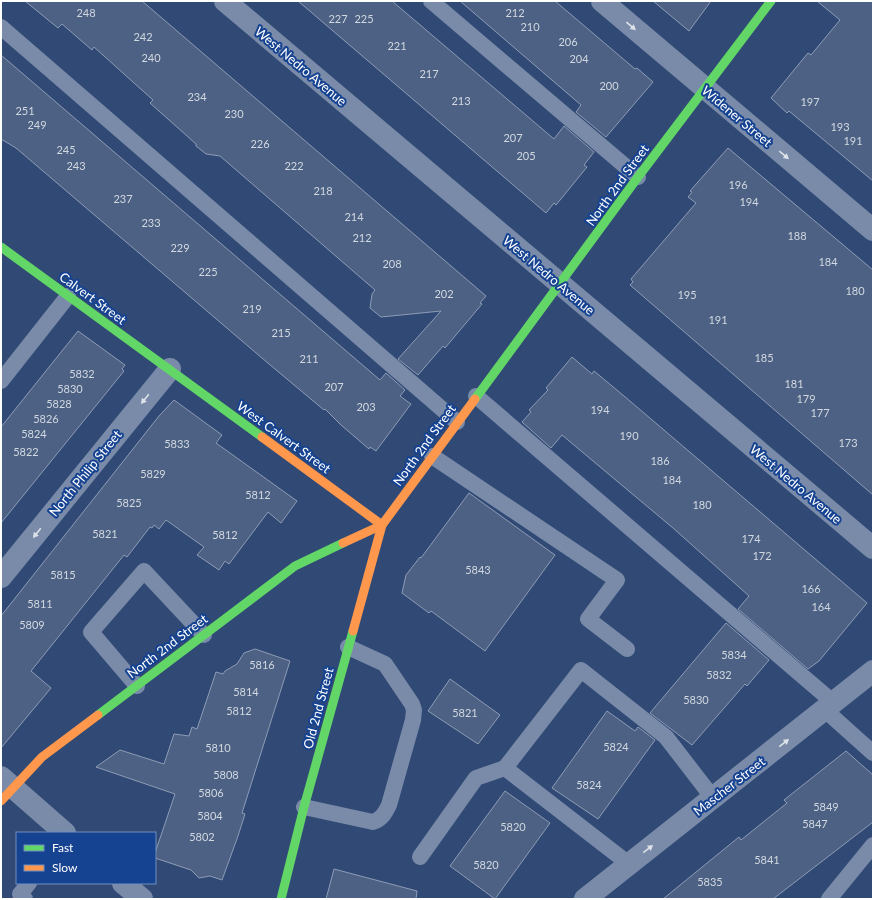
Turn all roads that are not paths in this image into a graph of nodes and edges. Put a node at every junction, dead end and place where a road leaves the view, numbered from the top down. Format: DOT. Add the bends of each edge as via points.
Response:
graph roads {
  1 [pos="225,1"];
  2 [pos="431,1"];
  3 [pos="602,1"];
  4 [pos="771,1"];
  5 [pos="1,27"];
  6 [pos="704,88"];
  7 [pos="638,177"];
  8 [pos="873,230"];
  9 [pos="1,247"];
  10 [pos="560,285"];
  11 [pos="68,296"];
  12 [pos="170,369"];
  13 [pos="1,381"];
  14 [pos="476,396"];
  15 [pos="457,422"];
  16 [pos="432,456"];
  17 [pos="382,525"];
  18 [pos="873,548"];
  19 [pos="1,577"];
  20 [pos="204,635"];
  21 [pos="348,647"];
  22 [pos="627,649"];
  23 [pos="873,671"];
  24 [pos="136,686"];
  25 [pos="830,707"];
  26 [pos="873,753"];
  27 [pos="505,768"];
  28 [pos="5,789"];
  29 [pos="713,798"];
  30 [pos="304,807"];
  31 [pos="64,832"];
  32 [pos="873,845"];
  33 [pos="420,857"];
  34 [pos="629,864"];
  35 [pos="124,884"];
  36 [pos="142,899"];
  37 [pos="281,899"];
  38 [pos="585,899"];
  39 [pos="829,899"];
  1 -- 10 [label="street, West Nedro Avenue"];
  2 -- 7 [label="lane"];
  3 -- 6 [label="street, Widener Street, one-way"];
  4 -- 6 [label="street, North 2nd Street"];
  5 -- 15 [label="lane"];
  6 -- 7 [label="street, North 2nd Street"];
  6 -- 8 [label="street, Widener Street, one-way"];
  7 -- 10 [label="street, North 2nd Street"];
  9 -- 11 [label="street, Calvert Street"];
  10 -- 14 [label="street, North 2nd Street"];
  10 -- 18 [label="street, West Nedro Avenue"];
  11 -- 12 [label="street, Calvert Street"];
  11 -- 13 [label="lane"];
  12 -- 17 [label="street, West Calvert Street"];
  12 -- 19 [label="street, North Philip Street, one-way"];
  14 -- 15 [label="street, North 2nd Street"];
  14 -- 25 [label="lane"];
  15 -- 16 [label="street, North 2nd Street"];
  16 -- 17 [label="street, North 2nd Street"];
  16 -- 22 [label="lane" via="616,580 588,619"];
  17 -- 20 [label="street, North 2nd Street" via="295,566"];
  17 -- 21 [label="street, Old 2nd Street"];
  20 -- 24 [label="street, North 2nd Street"];
  20 -- 24 [label="lane" via="144,571 90,632"];
  21 -- 30 [label="street, Old 2nd Street"];
  21 -- 30 [label="lane" via="385,664 412,704 414,710 411,727 389,805 379,820 373,822"];
  23 -- 25 [label="street, Mascher Street"];
  24 -- 28 [label="street, North 2nd Street" via="42,757"];
  25 -- 26 [label="lane"];
  29 -- 25 [label="street, Mascher Street, one-way"];
  27 -- 29 [label="lane" via="581,670 666,738"];
  27 -- 33 [label="lane" via="476,778"];
  27 -- 34 [label="lane"];
  28 -- 31 [label="street"];
  34 -- 29 [label="street, Mascher Street, one-way"];
  30 -- 37 [label="street, Old 2nd Street"];
  32 -- 39 [label="lane"];
  34 -- 38 [label="street, Mascher Street"];
  35 -- 36 [label="street"];
}
